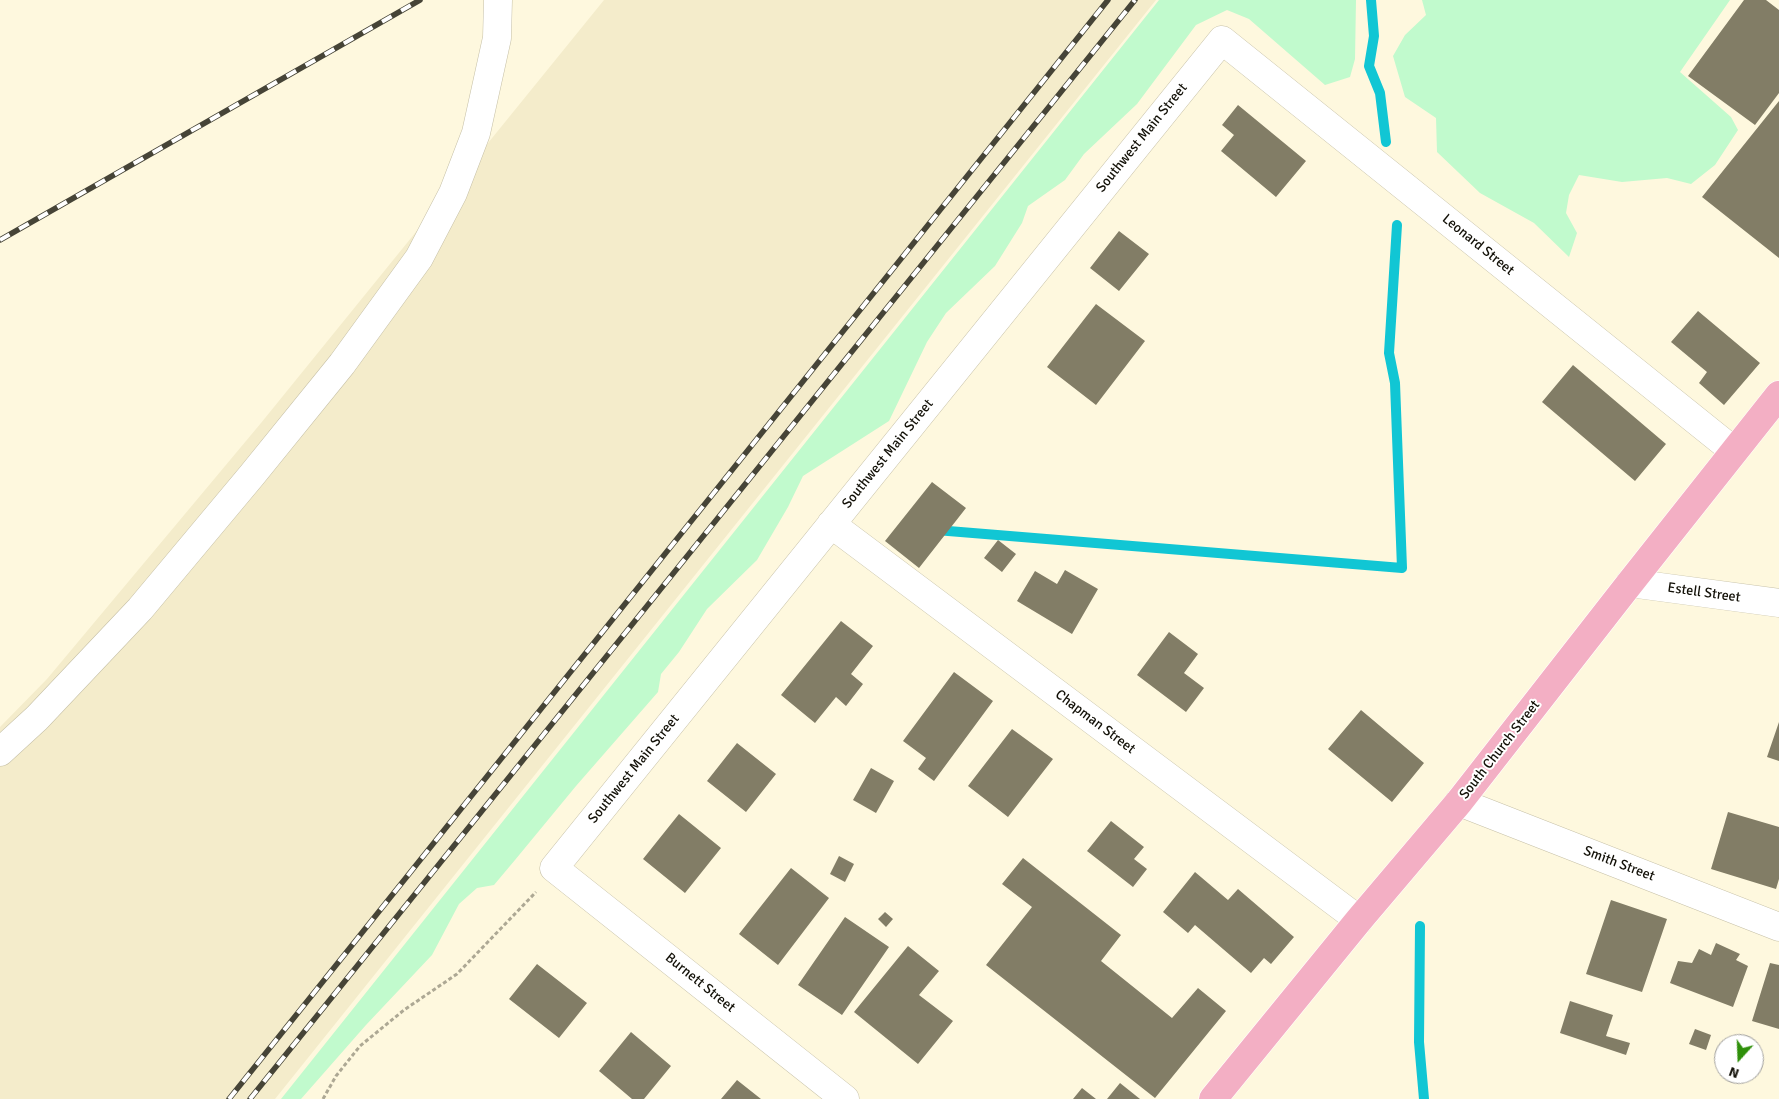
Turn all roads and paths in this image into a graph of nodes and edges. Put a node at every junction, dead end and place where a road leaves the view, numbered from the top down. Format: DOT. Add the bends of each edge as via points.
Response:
graph roads {
  1 [pos="498,0"];
  2 [pos="1222,40"];
  3 [pos="1779,395"];
  4 [pos="1734,451"];
  5 [pos="831,524"];
  6 [pos="1630,583"];
  7 [pos="1779,603"];
  8 [pos="0,752"];
  9 [pos="1459,802"];
  10 [pos="554,868"];
  11 [pos="1359,920"];
  12 [pos="1779,927"];
  13 [pos="323,1099"];
  14 [pos="845,1099"];
  15 [pos="1213,1099"];
  1 -- 8 [label="street" via="496,38 476,133 453,193 419,258 342,364 140,609 37,718"];
  2 -- 4 [label="street, Leonard Street"];
  2 -- 5 [label="street, Southwest Main Street"];
  3 -- 4 [label="main road, South Church Street"];
  4 -- 6 [label="main road, South Church Street"];
  5 -- 10 [label="street, Southwest Main Street"];
  5 -- 11 [label="street, Chapman Street"];
  6 -- 7 [label="street, Estell Street"];
  6 -- 9 [label="main road, South Church Street"];
  9 -- 11 [label="main road, South Church Street"];
  9 -- 12 [label="street, Smith Street"];
  10 -- 13 [label="path" via="531,899 457,974 404,1010 360,1046 336,1076"];
  10 -- 14 [label="street, Burnett Street"];
  11 -- 15 [label="main road, South Church Street"];
}
